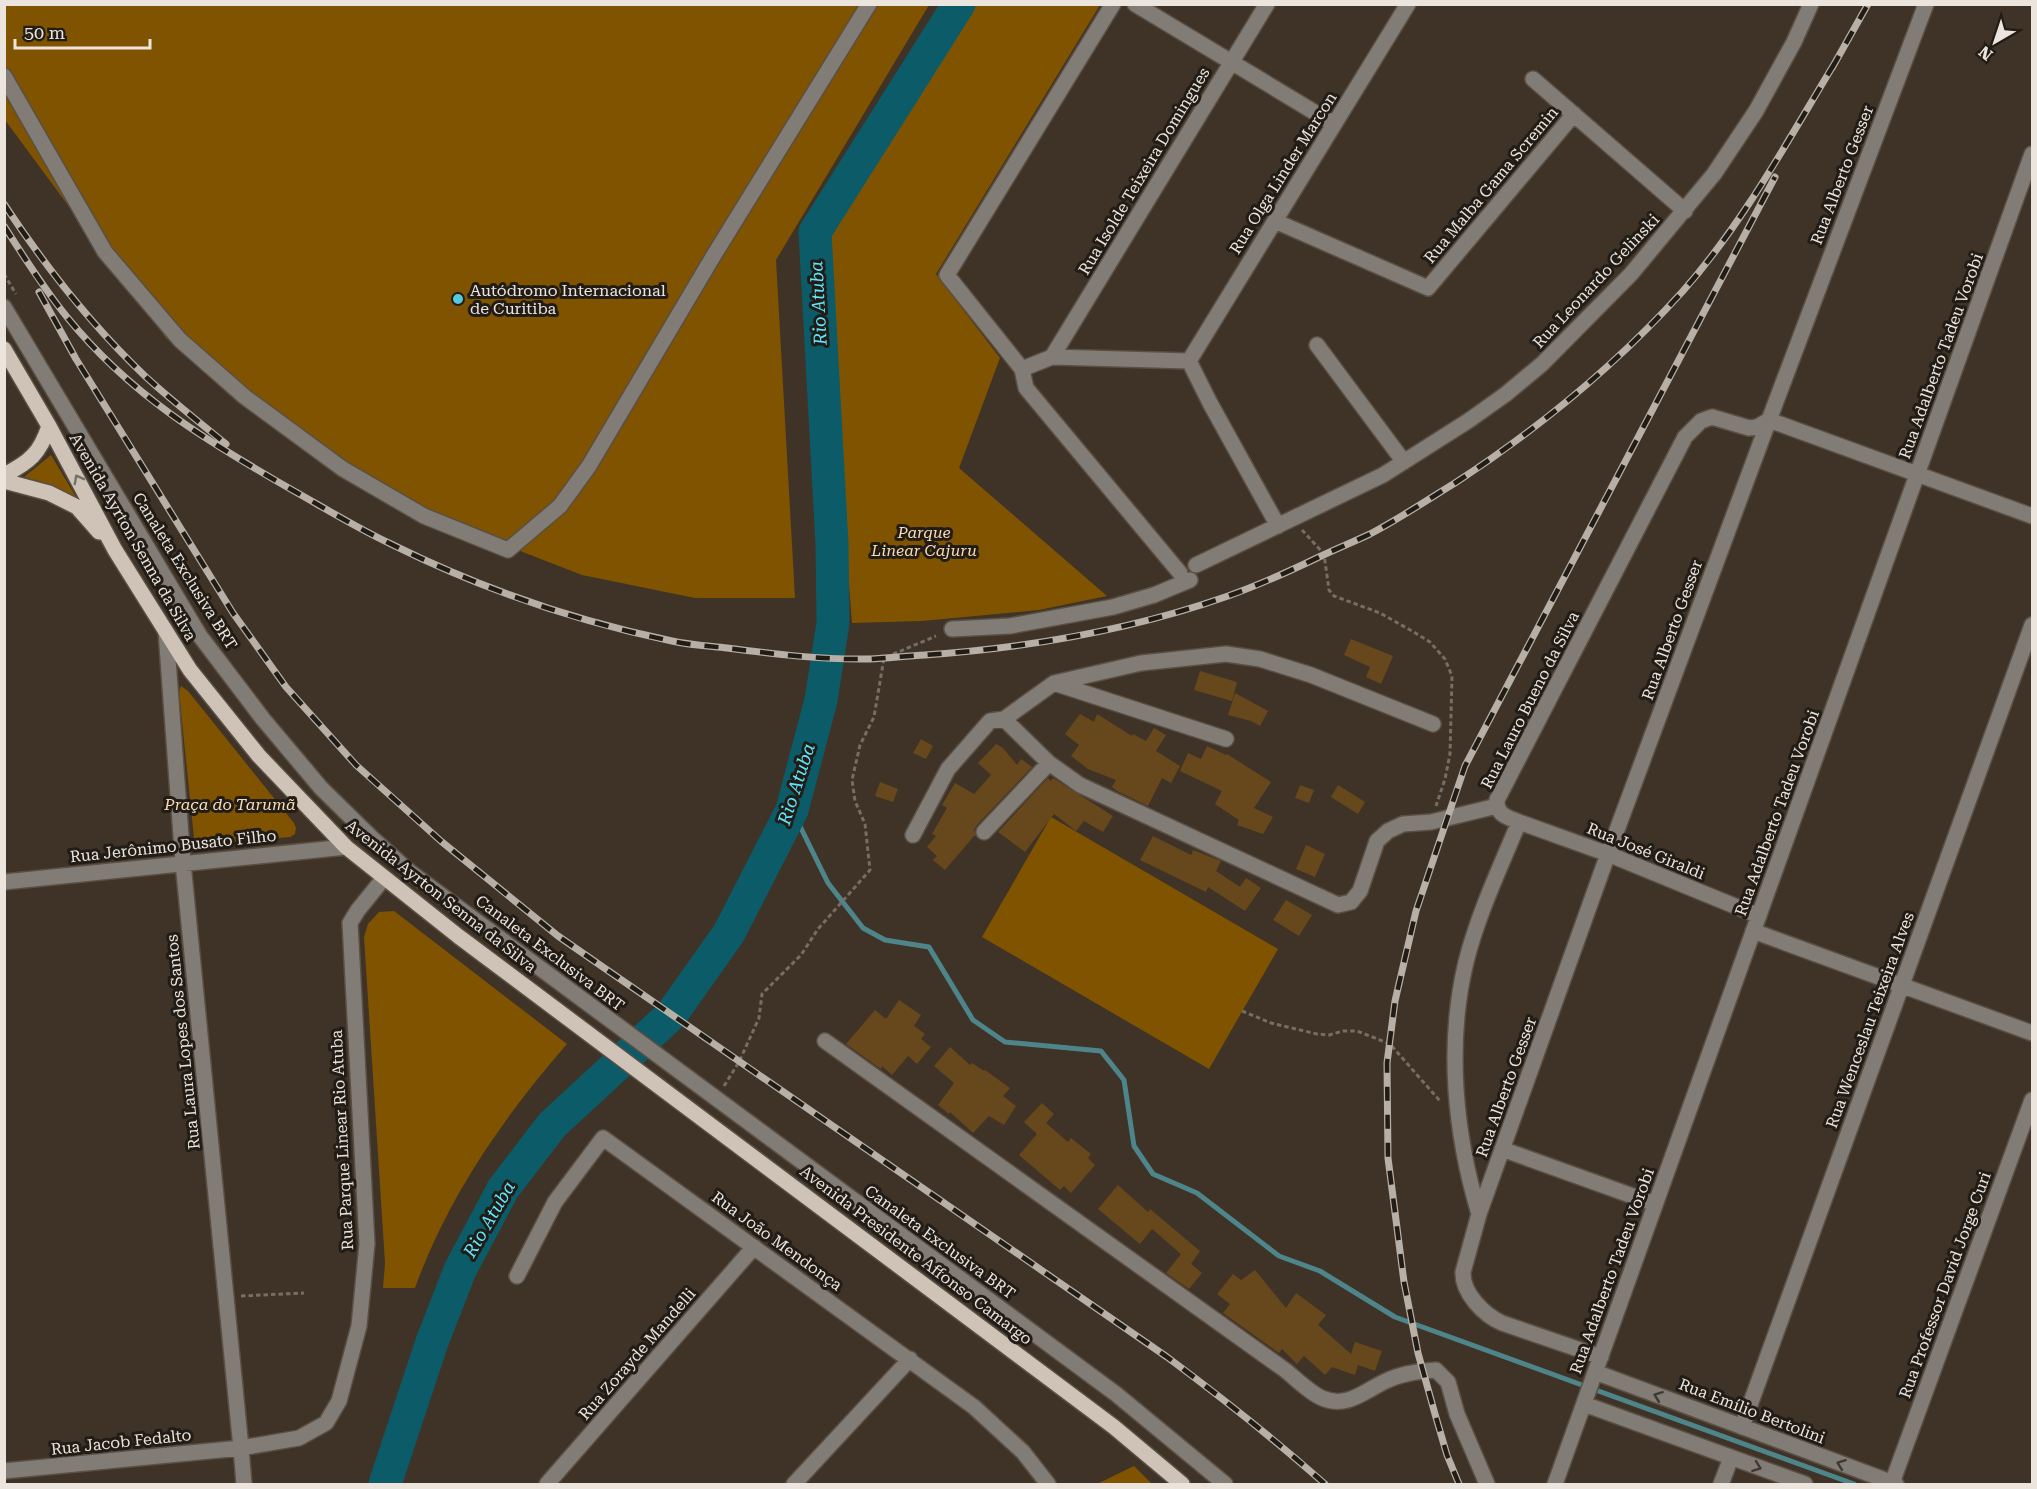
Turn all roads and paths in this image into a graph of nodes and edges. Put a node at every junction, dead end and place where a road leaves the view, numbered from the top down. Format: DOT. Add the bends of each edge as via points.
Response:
graph roads {
  1 [pos="869,4"];
  2 [pos="1113,4"];
  3 [pos="1135,4"];
  4 [pos="1267,4"];
  5 [pos="1408,4"];
  6 [pos="1811,4"];
  7 [pos="1926,4"];
  8 [pos="1231,62"];
  9 [pos="4,76"];
  10 [pos="1533,79"];
  11 [pos="1574,114"];
  12 [pos="1334,124"];
  13 [pos="2032,154"];
  14 [pos="1685,211"];
  15 [pos="1275,221"];
  16 [pos="4,274"];
  17 [pos="17,295"];
  18 [pos="4,307"];
  19 [pos="1317,345"];
  20 [pos="4,349"];
  21 [pos="1052,357"];
  22 [pos="1189,361"];
  23 [pos="1022,369"];
  24 [pos="1769,420"];
  25 [pos="49,426"];
  26 [pos="1404,462"];
  27 [pos="1917,474"];
  28 [pos="4,475"];
  29 [pos="4,481"];
  30 [pos="2032,516"];
  31 [pos="1285,522"];
  32 [pos="116,550"];
  33 [pos="1185,577"];
  34 [pos="2032,626"];
  35 [pos="952,629"];
  36 [pos="165,632"];
  37 [pos="1054,683"];
  38 [pos="1004,719"];
  39 [pos="1433,724"];
  40 [pos="1226,740"];
  41 [pos="1049,763"];
  42 [pos="1497,806"];
  43 [pos="1431,822"];
  44 [pos="1519,822"];
  45 [pos="984,832"];
  46 [pos="913,835"];
  47 [pos="346,847"];
  48 [pos="1608,854"];
  49 [pos="183,863"];
  50 [pos="384,878"];
  51 [pos="4,882"];
  52 [pos="1759,916"];
  53 [pos="1753,931"];
  54 [pos="1902,986"];
  55 [pos="1242,1011"];
  56 [pos="2032,1033"];
  57 [pos="825,1041"];
  58 [pos="624,1059"];
  59 [pos="717,1100"];
  60 [pos="2032,1100"];
  61 [pos="1460,1123"];
  62 [pos="1502,1149"];
  63 [pos="1655,1204"];
  64 [pos="1479,1214"];
  65 [pos="753,1247"];
  66 [pos="517,1276"];
  67 [pos="304,1293"];
  68 [pos="228,1297"];
  69 [pos="1600,1357"];
  70 [pos="910,1359"];
  71 [pos="1595,1372"];
  72 [pos="1584,1404"];
  73 [pos="1742,1427"];
  74 [pos="241,1448"];
  75 [pos="1731,1458"];
  76 [pos="4,1471"];
  77 [pos="1894,1484"];
  78 [pos="244,1485"];
  79 [pos="547,1485"];
  80 [pos="794,1485"];
  81 [pos="1048,1485"];
  82 [pos="1182,1485"];
  83 [pos="1225,1485"];
  84 [pos="1487,1485"];
  85 [pos="1555,1485"];
  86 [pos="1721,1485"];
  87 [pos="1804,1485"];
  1 -- 9 [label="street" via="589,466 560,506 508,550 424,516 343,469 245,397 180,340 105,252"];
  2 -- 23 [label="street" via="947,275"];
  3 -- 8 [label="street"];
  4 -- 8 [label="street, Rua Isolde Teixeira Domingues"];
  5 -- 12 [label="street, Rua Olga Linder Marcon"];
  6 -- 14 [label="street, Rua Leonardo Gelinski" via="1756,111 1720,167"];
  7 -- 24 [label="street, Rua Alberto Gesser"];
  8 -- 12 [label="street"];
  8 -- 21 [label="street, Rua Isolde Teixeira Domingues"];
  10 -- 11 [label="street"];
  11 -- 14 [label="street"];
  11 -- 15 [label="street, Rua Malba Gama Scremin" via="1428,288"];
  12 -- 15 [label="street, Rua Olga Linder Marcon"];
  13 -- 27 [label="street, Rua Adalberto Tadeu Vorobi"];
  14 -- 26 [label="street, Rua Leonardo Gelinski" via="1624,282 1542,364 1468,421"];
  15 -- 22 [label="street, Rua Olga Linder Marcon"];
  16 -- 17 [label="path"];
  18 -- 59 [label="street, Canaleta Exclusiva BRT" via="200,636 321,788 410,872"];
  19 -- 26 [label="street"];
  20 -- 25 [label="main road, Avenida Ayrton Senna da Silva"];
  21 -- 22 [label="street"];
  21 -- 23 [label="street"];
  22 -- 31 [label="street" via="1210,404"];
  23 -- 33 [label="street" via="1026,388"];
  24 -- 27 [label="street"];
  24 -- 42 [label="street, Rua Lauro Bueno da Silva" via="1749,428 1712,417 1701,421 1685,437"];
  24 -- 48 [label="street, Rua Alberto Gesser"];
  25 -- 28 [label="main road" via="35,456"];
  32 -- 25 [label="main road, Avenida Ayrton Senna da Silva, one-way"];
  26 -- 31 [label="street, Rua Leonardo Gelinski"];
  27 -- 30 [label="street"];
  27 -- 52 [label="street, Rua Adalberto Tadeu Vorobi"];
  29 -- 32 [label="main road" via="77,507"];
  31 -- 33 [label="street, Rua Leonardo Gelinski" via="1196,565 1195,578"];
  31 -- 43 [label="path" via="1324,554 1329,590 1334,596 1380,613 1412,631 1430,642 1445,659 1452,676 1450,754"];
  32 -- 36 [label="main road, Avenida Ayrton Senna da Silva"];
  33 -- 35 [label="street" via="1154,595 1113,607 1010,626"];
  34 -- 54 [label="street, Rua Wenceslau Teixeira Alves"];
  35 -- 59 [label="path" via="884,658 874,717 860,745 852,780 855,801 865,824 870,870 818,929 801,955 762,994 759,1018"];
  36 -- 47 [label="main road, Avenida Ayrton Senna da Silva" via="190,670 259,756"];
  36 -- 49 [label="street, Rua Laura Lopes dos Santos"];
  37 -- 38 [label="street"];
  37 -- 39 [label="street" via="1141,663 1226,654 1260,659 1311,675"];
  37 -- 40 [label="street"];
  38 -- 41 [label="street"];
  38 -- 46 [label="street" via="990,721 948,769"];
  41 -- 43 [label="street" via="1080,785 1338,905 1351,902 1360,891 1377,841 1388,831 1403,824"];
  41 -- 45 [label="street"];
  42 -- 43 [label="street"];
  42 -- 44 [label="street, Rua Lauro Bueno da Silva" via="1502,815"];
  44 -- 48 [label="street, Rua José Giraldi"];
  44 -- 61 [label="street" via="1466,962 1455,1062"];
  47 -- 49 [label="street, Rua Jerônimo Busato Filho"];
  47 -- 50 [label="main road, Avenida Ayrton Senna da Silva"];
  48 -- 52 [label="street, Rua José Giraldi"];
  48 -- 62 [label="street, Rua Alberto Gesser"];
  49 -- 51 [label="street, Rua Jerônimo Busato Filho"];
  49 -- 68 [label="street, Rua Laura Lopes dos Santos"];
  50 -- 58 [label="main road, Avenida Ayrton Senna da Silva"];
  50 -- 74 [label="street, Rua Parque Linear Rio Atuba" via="350,923 367,1244 359,1326 339,1401 326,1423 299,1438"];
  52 -- 53 [label="street, Rua Adalberto Tadeu Vorobi"];
  53 -- 54 [label="street"];
  53 -- 63 [label="street, Rua Adalberto Tadeu Vorobi"];
  54 -- 56 [label="street"];
  54 -- 73 [label="street, Rua Wenceslau Teixeira Alves"];
  55 -- 61 [label="path" via="1317,1034 1357,1031 1390,1044"];
  57 -- 84 [label="street" via="1321,1398 1345,1402 1387,1380 1436,1370 1448,1382"];
  58 -- 82 [label="main road, Avenida Presidente Affonso Camargo" via="1114,1427"];
  59 -- 83 [label="street, Canaleta Exclusiva BRT" via="1107,1387"];
  60 -- 77 [label="street, Rua Professor David Jorge Curi"];
  61 -- 64 [label="street" via="1467,1175"];
  62 -- 63 [label="street"];
  62 -- 64 [label="street, Rua Alberto Gesser"];
  63 -- 69 [label="street, Rua Adalberto Tadeu Vorobi"];
  64 -- 69 [label="street, Rua Alberto Gesser" via="1462,1278 1489,1316"];
  65 -- 66 [label="street, Rua João Mendonça" via="603,1138 555,1202"];
  65 -- 70 [label="street, Rua João Mendonça"];
  65 -- 79 [label="street, Rua Zorayde Mandelli"];
  67 -- 68 [label="path"];
  68 -- 74 [label="street, Rua Laura Lopes dos Santos"];
  69 -- 71 [label="street, Rua Adalberto Tadeu Vorobi"];
  70 -- 80 [label="street"];
  70 -- 81 [label="street, Rua João Mendonça" via="1000,1428"];
  71 -- 72 [label="street, Rua Adalberto Tadeu Vorobi"];
  73 -- 71 [label="street, Rua Emílio Bertolini, one-way"];
  72 -- 75 [label="street"];
  72 -- 85 [label="street, Rua Adalberto Tadeu Vorobi"];
  77 -- 73 [label="street, Rua Emílio Bertolini, one-way"];
  74 -- 76 [label="street, Rua Jacob Fedalto"];
  74 -- 78 [label="street"];
  75 -- 86 [label="street"];
  75 -- 87 [label="street, one-way"];
}
